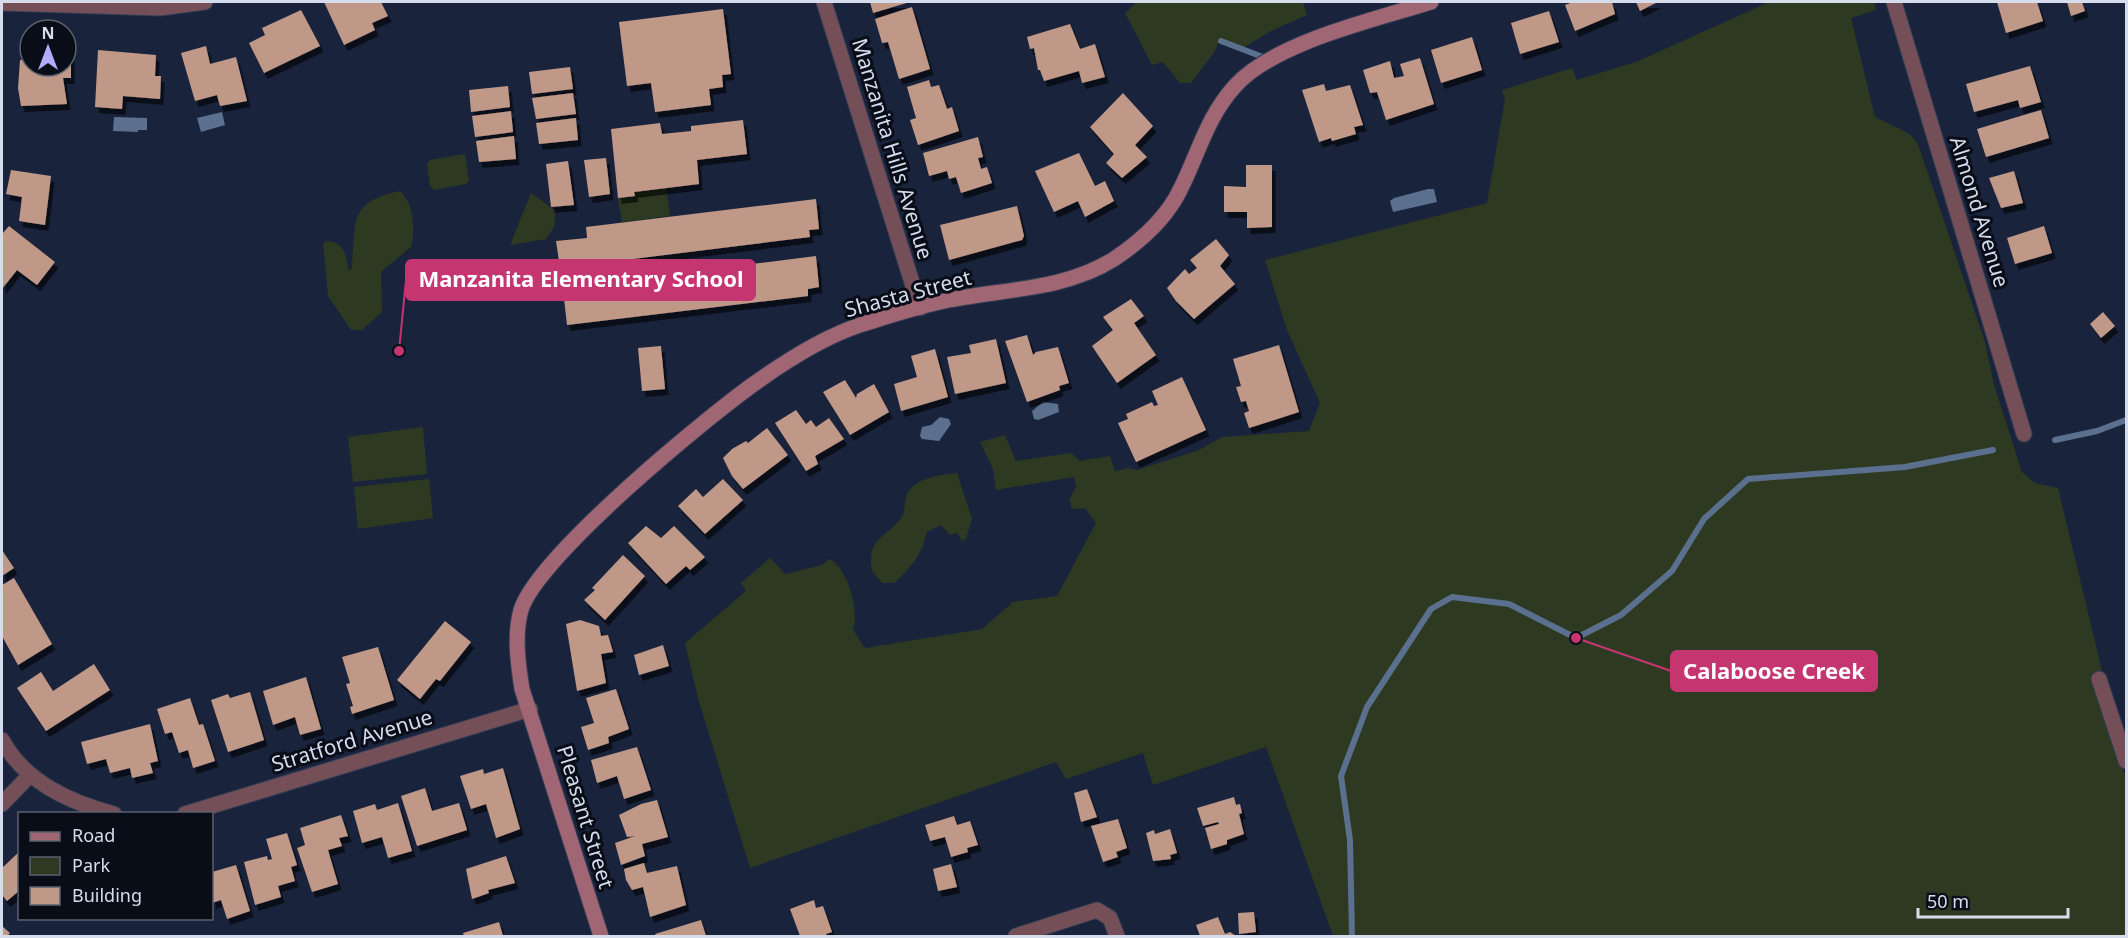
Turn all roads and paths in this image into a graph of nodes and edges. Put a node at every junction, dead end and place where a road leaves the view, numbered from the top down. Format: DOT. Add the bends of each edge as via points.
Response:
graph roads {
  1 [pos="205,2"];
  2 [pos="824,2"];
  3 [pos="1431,2"];
  4 [pos="1893,2"];
  5 [pos="2,3"];
  6 [pos="920,308"];
  7 [pos="2024,434"];
  8 [pos="2099,679"];
  9 [pos="530,709"];
  10 [pos="2,740"];
  11 [pos="2127,761"];
  12 [pos="29,777"];
  13 [pos="2,804"];
  14 [pos="111,812"];
  15 [pos="188,812"];
  16 [pos="601,936"];
  17 [pos="1017,936"];
  18 [pos="1118,936"];
  1 -- 5 [label="street" via="160,8"];
  2 -- 6 [label="street, Manzanita Hills Avenue"];
  3 -- 6 [label="street, Shasta Street" via="1293,47 1248,74 1234,87 1202,134 1173,203 1150,231 1112,260 1095,270 1029,289 948,300"];
  4 -- 7 [label="street, Almond Avenue"];
  6 -- 9 [label="street, Shasta Street" via="834,336 758,381 696,429 563,551 533,588 521,611 518,663"];
  8 -- 11 [label="street"];
  9 -- 15 [label="street, Stratford Avenue"];
  9 -- 16 [label="street, Pleasant Street"];
  10 -- 12 [label="street"];
  12 -- 13 [label="street"];
  12 -- 14 [label="street" via="76,801"];
  17 -- 18 [label="street" via="1097,910 1110,918"];
}
